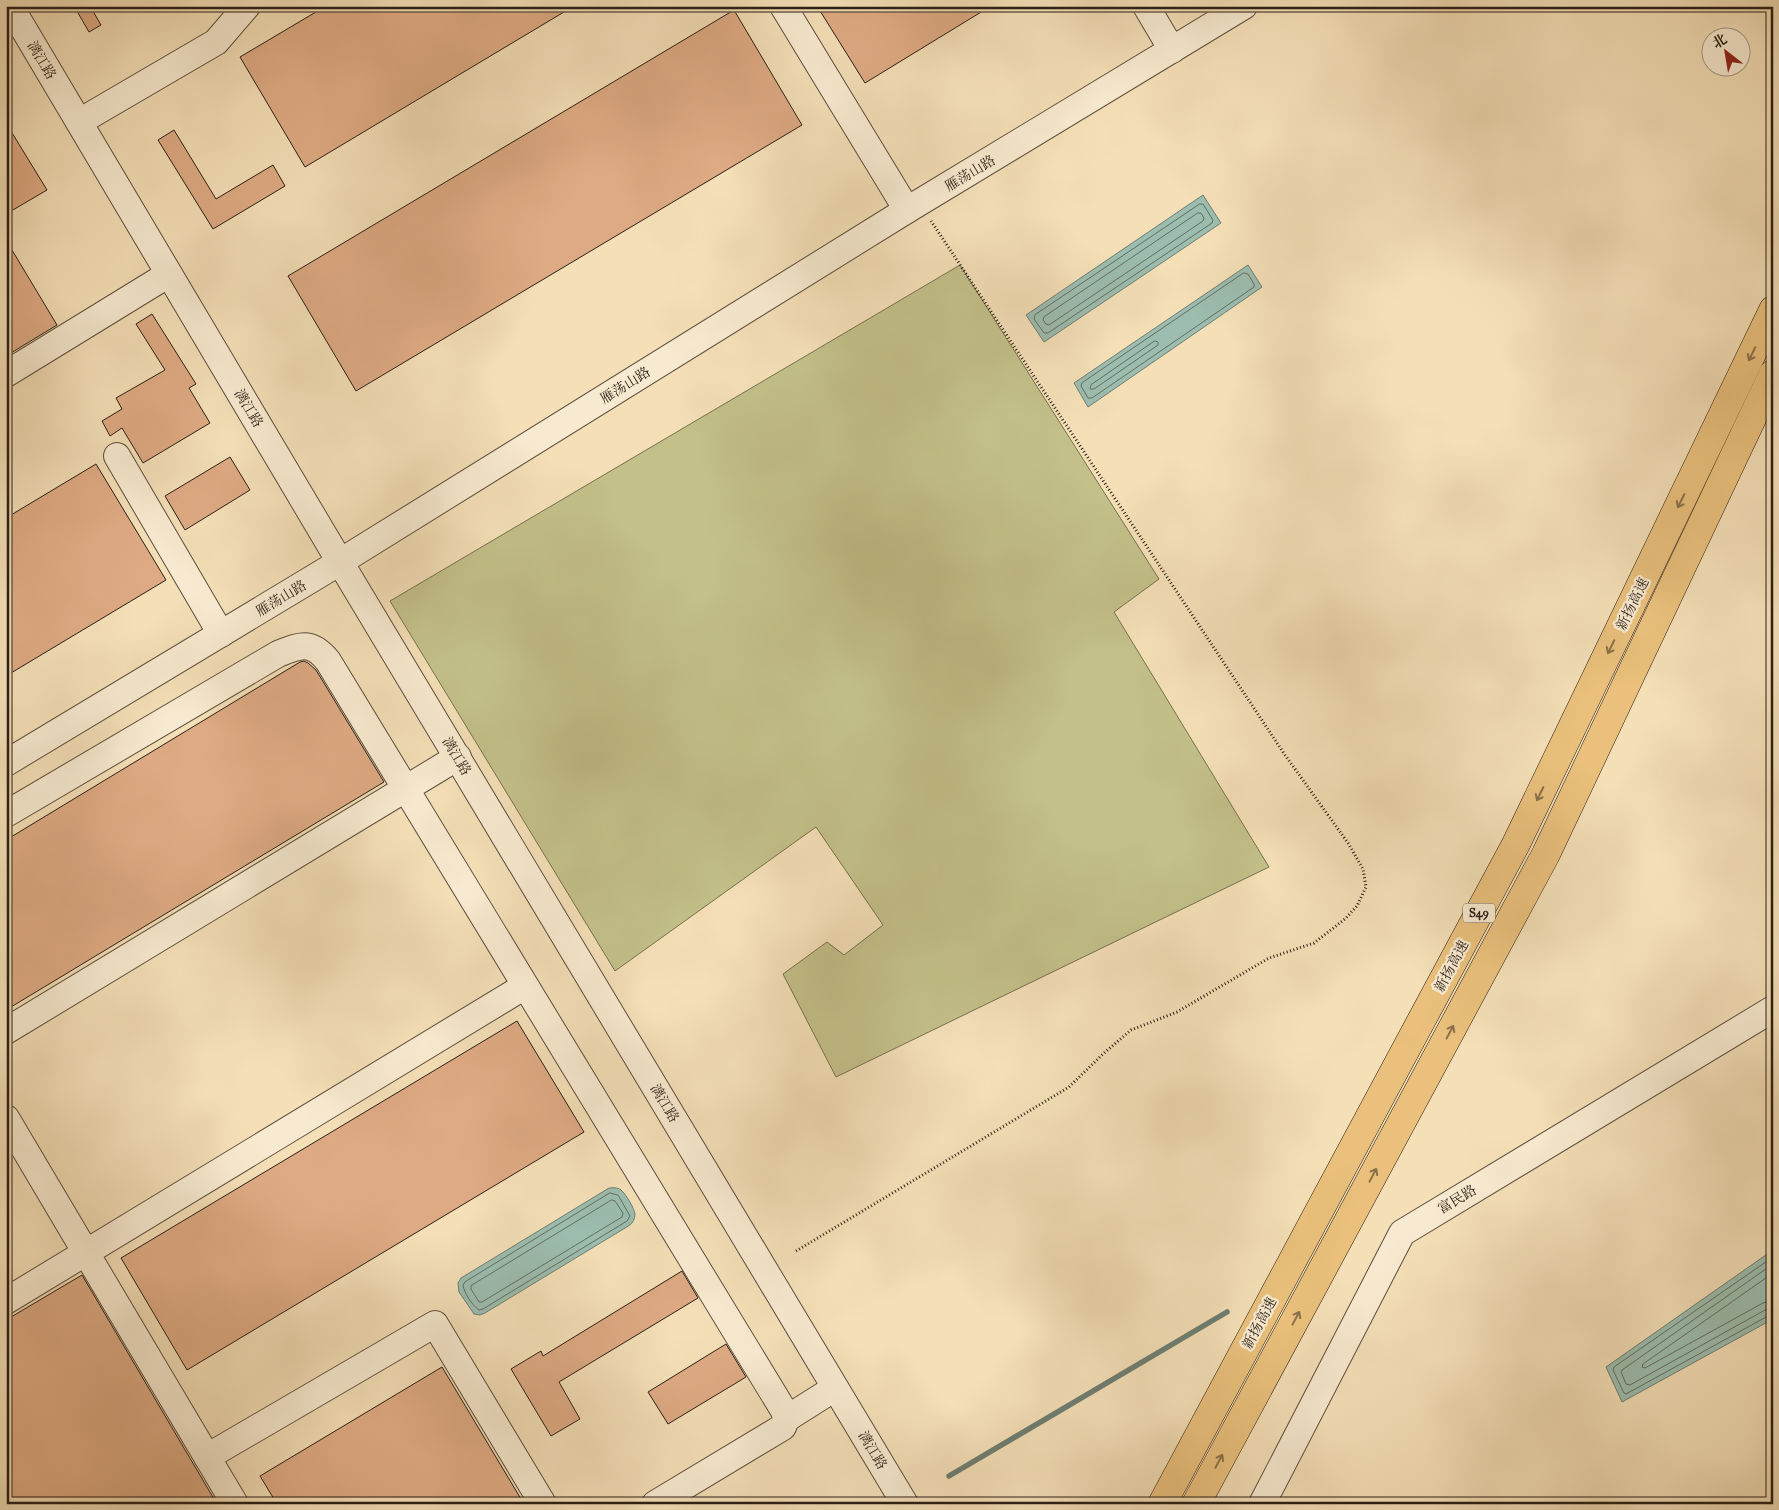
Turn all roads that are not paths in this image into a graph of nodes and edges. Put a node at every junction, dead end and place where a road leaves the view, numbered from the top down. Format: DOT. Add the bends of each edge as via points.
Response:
graph roads {
  1 [pos="247,6"];
  2 [pos="783,6"];
  3 [pos="1146,6"];
  4 [pos="1244,6"];
  5 [pos="12,18"];
  6 [pos="1172,50"];
  7 [pos="79,122"];
  8 [pos="913,207"];
  9 [pos="169,274"];
  10 [pos="1773,310"];
  11 [pos="6,374"];
  12 [pos="1773,374"];
  13 [pos="117,456"];
  14 [pos="340,562"];
  15 [pos="221,634"];
  16 [pos="458,757"];
  17 [pos="6,763"];
  18 [pos="405,790"];
  19 [pos="6,814"];
  20 [pos="525,986"];
  21 [pos="1773,1009"];
  22 [pos="6,1032"];
  23 [pos="6,1118"];
  24 [pos="86,1253"];
  25 [pos="6,1301"];
  26 [pos="836,1388"];
  27 [pos="786,1419"];
  28 [pos="207,1457"];
  29 [pos="235,1504"];
  30 [pos="544,1504"];
  31 [pos="655,1504"];
  32 [pos="905,1504"];
  33 [pos="1162,1504"];
  34 [pos="1196,1504"];
  35 [pos="1262,1504"];
  1 -- 7 [label="street" via="216,42"];
  2 -- 8 [label="street"];
  3 -- 6 [label="street"];
  4 -- 6 [label="street, 雁荡山路"];
  5 -- 7 [label="street, 漓江路"];
  6 -- 8 [label="street, 雁荡山路"];
  7 -- 9 [label="street, 漓江路"];
  8 -- 14 [label="street, 雁荡山路"];
  9 -- 11 [label="street"];
  9 -- 14 [label="street, 漓江路"];
  10 -- 33 [label="highway, 新扬高速 / S49, one-way" via="1516,844"];
  34 -- 12 [label="highway, 新扬高速 / S49, one-way" via="1546,854"];
  13 -- 15 [label="street"];
  14 -- 15 [label="street, 雁荡山路"];
  14 -- 16 [label="street, 漓江路"];
  15 -- 17 [label="street, 雁荡山路"];
  16 -- 18 [label="street"];
  16 -- 26 [label="street, 漓江路"];
  18 -- 19 [label="street" via="328,661 321,652 301,646 278,654"];
  18 -- 20 [label="street"];
  18 -- 22 [label="street"];
  20 -- 24 [label="street"];
  20 -- 27 [label="street" via="784,1410"];
  21 -- 35 [label="street, 富民路" via="1402,1232"];
  23 -- 24 [label="street"];
  24 -- 25 [label="street"];
  24 -- 28 [label="street"];
  26 -- 27 [label="street"];
  26 -- 32 [label="street, 漓江路"];
  27 -- 31 [label="street" via="783,1427"];
  28 -- 29 [label="street"];
  28 -- 30 [label="street" via="435,1324"];
}
